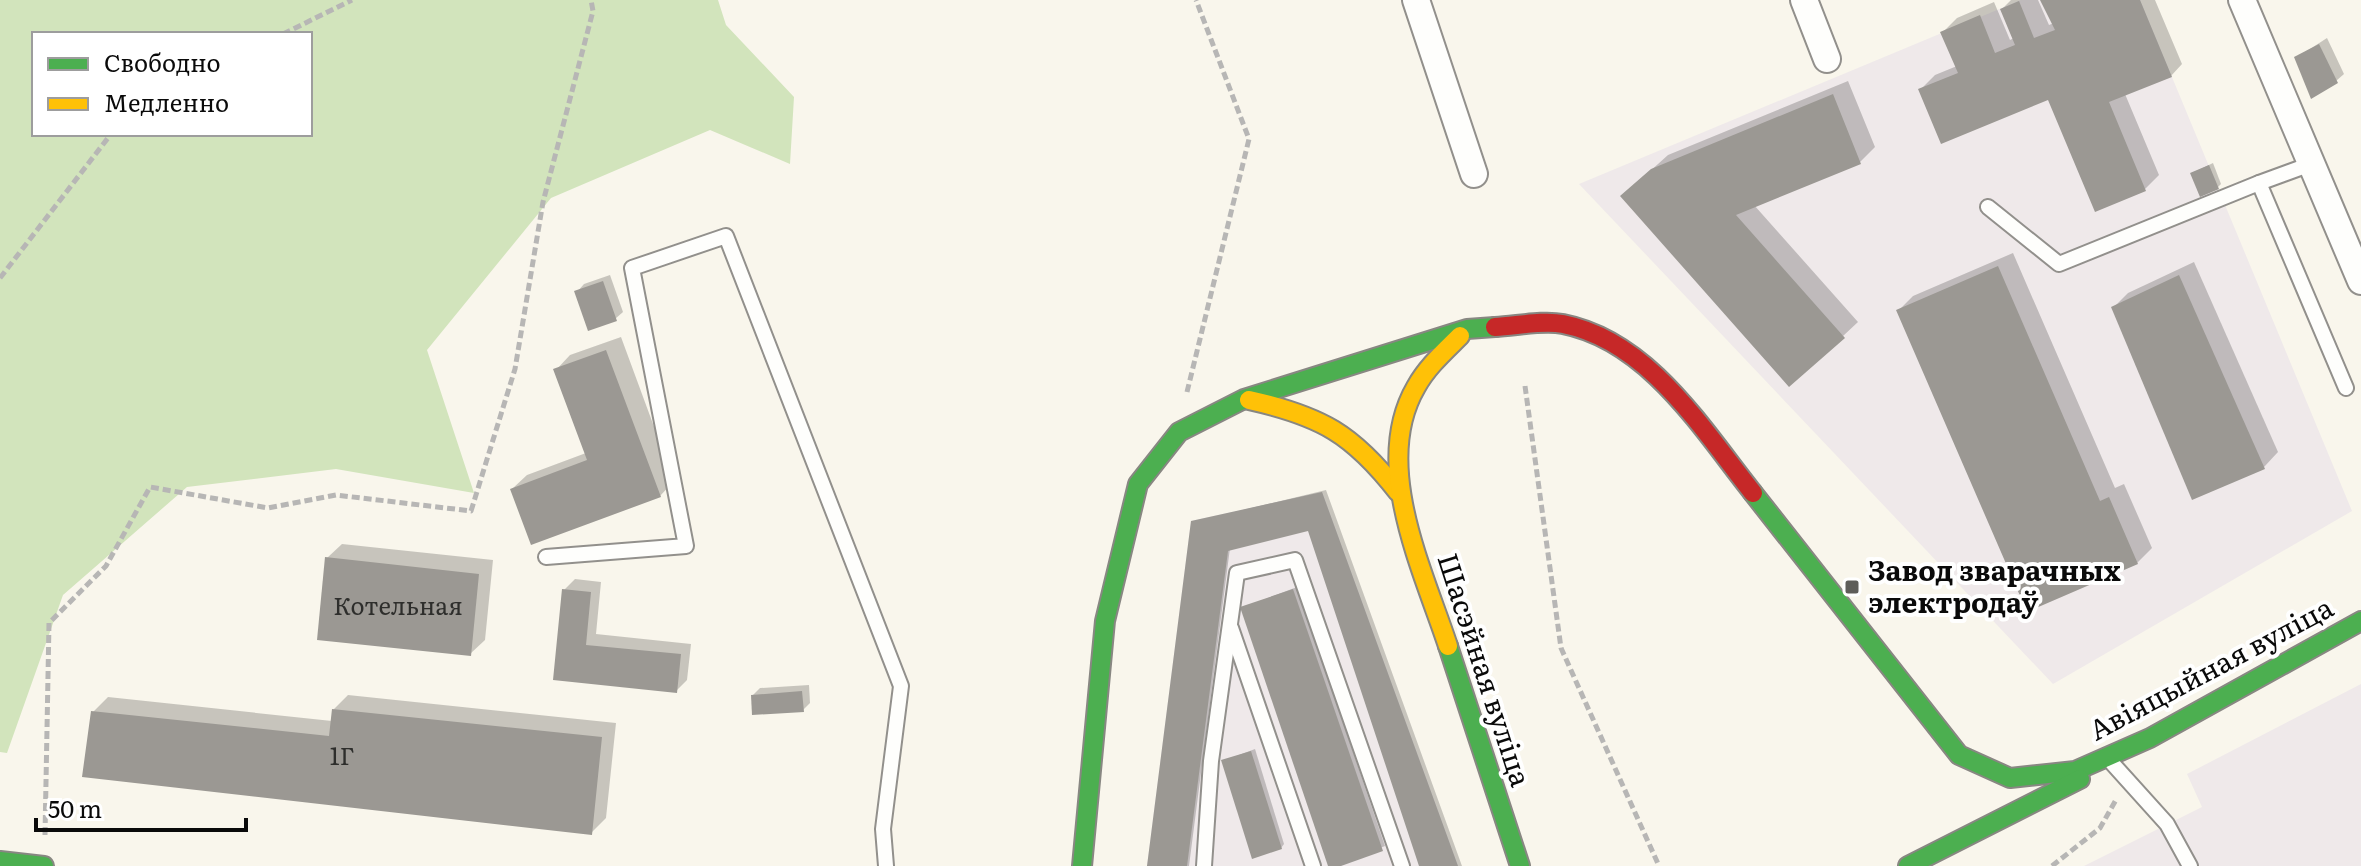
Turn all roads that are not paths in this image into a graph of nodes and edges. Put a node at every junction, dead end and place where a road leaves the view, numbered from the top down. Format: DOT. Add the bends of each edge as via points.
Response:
graph roads {
  1 [pos="1416,0"];
  2 [pos="1804,0"];
  3 [pos="2242,0"];
  4 [pos="1827,59"];
  5 [pos="2311,164"];
  6 [pos="1474,174"];
  7 [pos="2259,183"];
  8 [pos="1988,207"];
  9 [pos="2361,281"];
  10 [pos="1467,329"];
  11 [pos="2346,388"];
  12 [pos="1244,399"];
  13 [pos="1398,492"];
  14 [pos="546,557"];
  15 [pos="2361,621"];
  16 [pos="1230,624"];
  17 [pos="2150,738"];
  18 [pos="2112,763"];
  19 [pos="44,858"];
  20 [pos="0,861"];
  21 [pos="886,866"];
  22 [pos="1082,866"];
  23 [pos="1204,866"];
  24 [pos="1211,866"];
  25 [pos="1313,866"];
  26 [pos="1402,866"];
  27 [pos="1520,866"];
  28 [pos="1908,866"];
  29 [pos="2190,866"];
  1 -- 6 [label="street"];
  2 -- 4 [label="street"];
  3 -- 5 [label="street"];
  5 -- 7 [label="lane"];
  5 -- 9 [label="street"];
  7 -- 8 [label="lane" via="2059,264"];
  7 -- 11 [label="lane"];
  10 -- 12 [label="main road, Авіяцыйная вуліца"];
  10 -- 13 [label="main road" via="1428,365 1408,398 1400,432"];
  10 -- 17 [label="main road, Авіяцыйная вуліца" via="1560,323 1600,334 1637,358 1678,400 1959,755 2010,778 2075,771"];
  12 -- 13 [label="main road" via="1297,410 1337,428 1367,450"];
  12 -- 22 [label="main road, Авіяцыйная вуліца" via="1176,436 1138,484 1105,621"];
  13 -- 27 [label="main road, Шасэйная вуліца"];
  14 -- 21 [label="lane" via="686,546 632,268 726,236 901,686 883,829"];
  15 -- 17 [label="main road, Авіяцыйная вуліца"];
  16 -- 23 [label="lane" via="1211,761"];
  16 -- 25 [label="lane"];
  16 -- 26 [label="lane" via="1237,573 1295,560"];
  17 -- 18 [label="main road"];
  18 -- 28 [label="main road"];
  18 -- 29 [label="lane" via="2167,824"];
  19 -- 20 [label="main road"];
  23 -- 24 [label="lane"];
}
